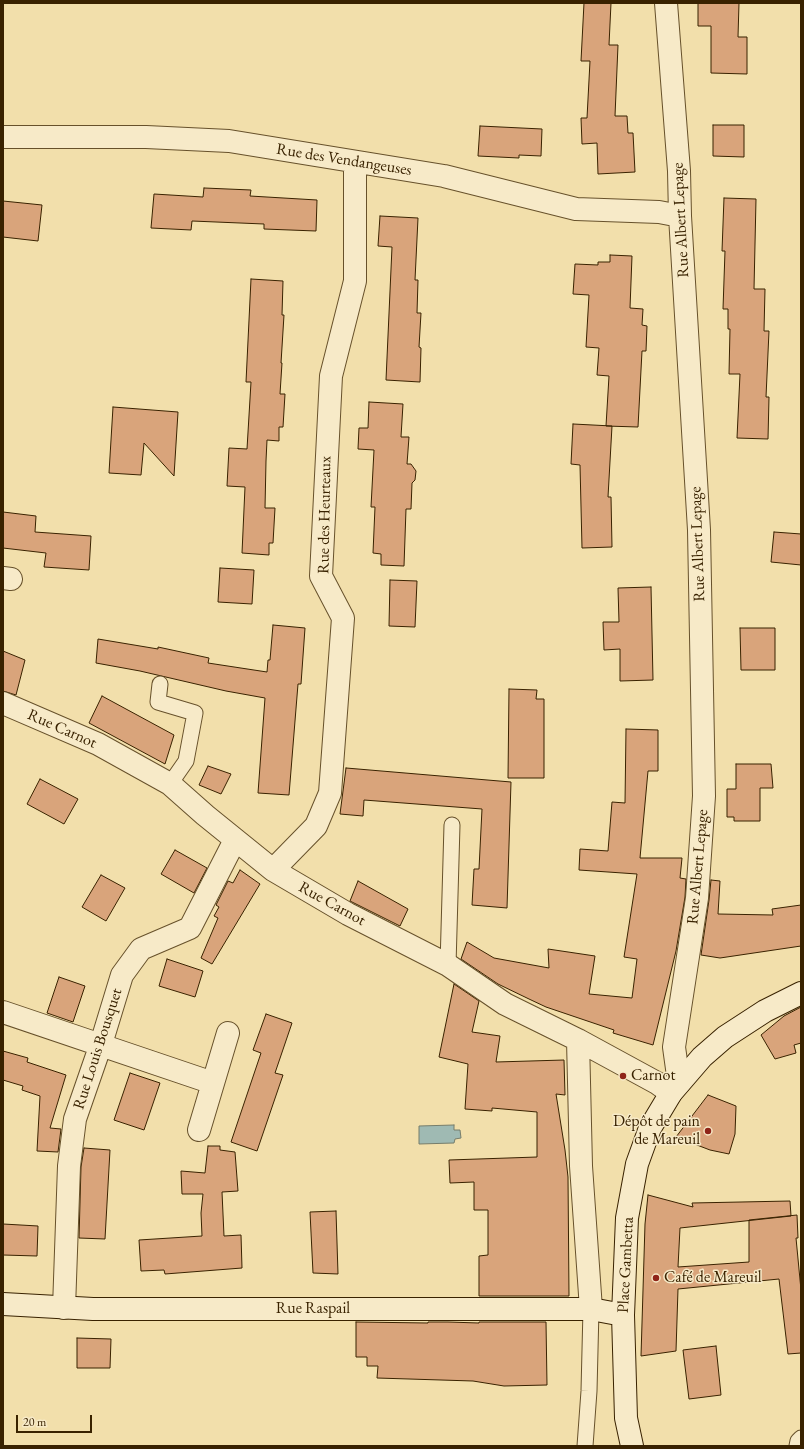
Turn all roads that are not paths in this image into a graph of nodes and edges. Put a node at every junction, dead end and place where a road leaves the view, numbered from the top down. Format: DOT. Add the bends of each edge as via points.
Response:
graph roads {
  1 [pos="666,3"];
  2 [pos="3,137"];
  3 [pos="355,162"];
  4 [pos="680,216"];
  5 [pos="160,684"];
  6 [pos="3,703"];
  7 [pos="170,784"];
  8 [pos="452,825"];
  9 [pos="235,840"];
  10 [pos="273,870"];
  11 [pos="448,965"];
  12 [pos="801,993"];
  13 [pos="3,1012"];
  14 [pos="228,1033"];
  15 [pos="578,1040"];
  16 [pos="101,1044"];
  17 [pos="213,1083"];
  18 [pos="675,1088"];
  19 [pos="199,1130"];
  20 [pos="3,1304"];
  21 [pos="64,1308"];
  22 [pos="591,1309"];
  23 [pos="623,1315"];
  24 [pos="801,1438"];
  25 [pos="585,1446"];
  26 [pos="632,1446"];
  27 [pos="797,1446"];
  1 -- 4 [label="street, Rue Albert Lepage"];
  2 -- 3 [label="street, Rue des Vendangeuses" via="146,137 229,141"];
  3 -- 4 [label="street, Rue des Vendangeuses" via="444,176 576,209 659,212"];
  3 -- 10 [label="street, Rue des Heurteaux" via="355,281 331,376 321,576 343,618 330,793 316,826"];
  4 -- 18 [label="street, Rue Albert Lepage" via="699,530 704,796 697,898 674,1047"];
  5 -- 7 [label="lane" via="158,702 195,713 186,761"];
  6 -- 7 [label="street, Rue Carnot" via="98,744"];
  7 -- 9 [label="street, Rue Carnot"];
  8 -- 11 [label="lane"];
  9 -- 10 [label="street, Rue Carnot"];
  9 -- 16 [label="street, Rue Louis Bousquet" via="190,928 141,949 122,975"];
  10 -- 11 [label="street, Rue Carnot" via="348,914"];
  11 -- 15 [label="street, Rue Carnot" via="505,1004"];
  12 -- 18 [label="street, Place Gambetta" via="765,1011 725,1037 702,1057"];
  13 -- 16 [label="street"];
  14 -- 17 [label="street"];
  15 -- 18 [label="street, Rue Carnot" via="657,1083"];
  15 -- 22 [label="street, Place Gambetta" via="581,1166"];
  16 -- 17 [label="street"];
  16 -- 21 [label="street, Rue Louis Bousquet" via="75,1118 69,1166"];
  17 -- 19 [label="street"];
  18 -- 23 [label="street, Place Gambetta" via="650,1128 637,1164 627,1218"];
  20 -- 21 [label="street, Rue Raspail"];
  21 -- 22 [label="street, Rue Raspail"];
  22 -- 23 [label="street, Rue Raspail"];
  22 -- 25 [label="lane"];
  23 -- 26 [label="street, Place Gambetta" via="626,1418"];
  24 -- 27 [label="lane"];
}
